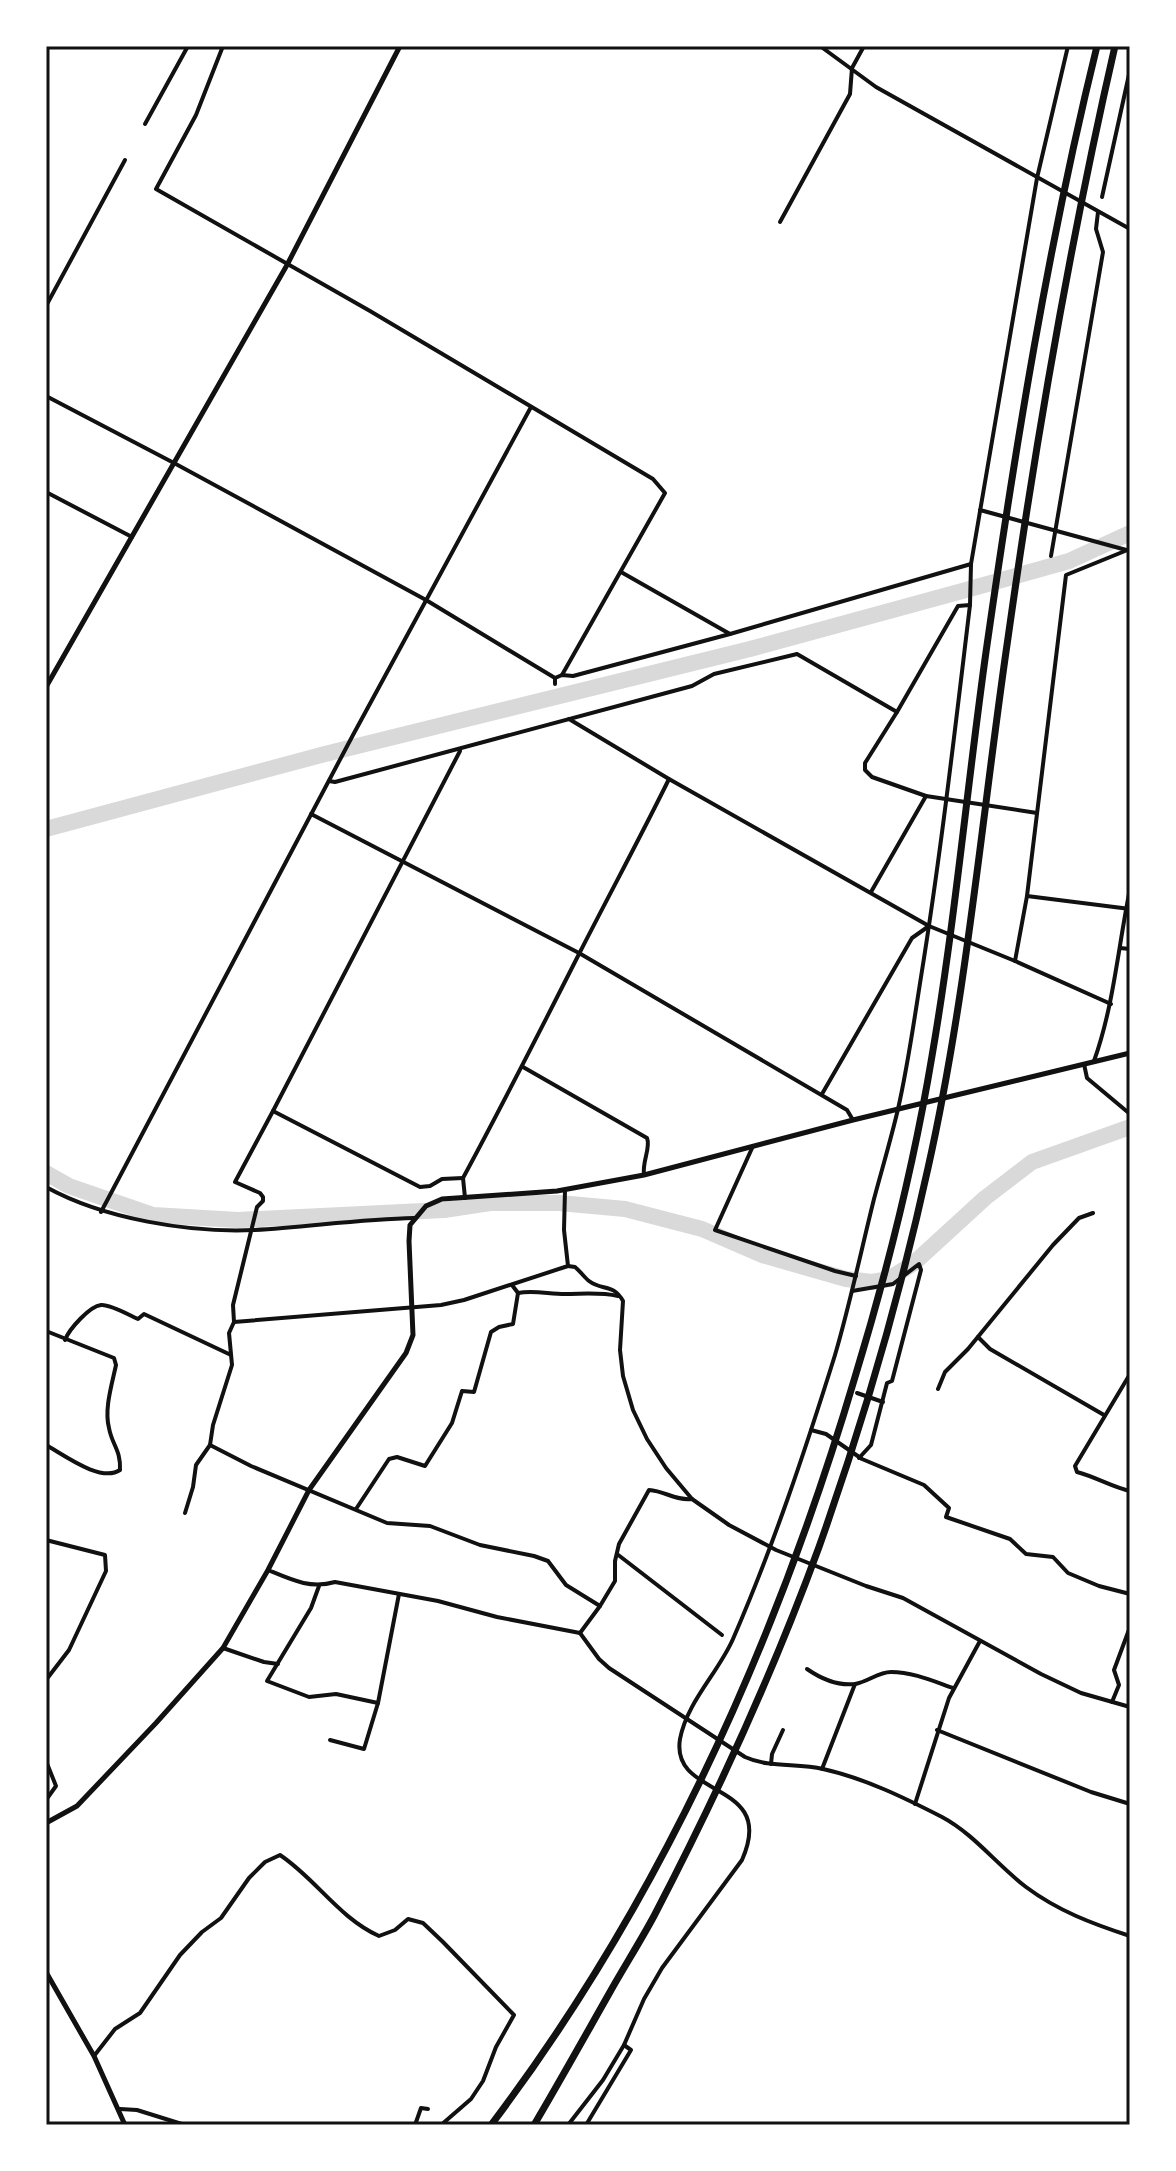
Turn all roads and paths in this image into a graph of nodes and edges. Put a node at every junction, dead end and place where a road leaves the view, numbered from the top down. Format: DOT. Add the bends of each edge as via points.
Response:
graph roads {
  1 [pos="188,46"];
  2 [pos="223,46"];
  3 [pos="400,46"];
  4 [pos="820,46"];
  5 [pos="864,46"];
  6 [pos="1068,46"];
  7 [pos="1097,46"];
  8 [pos="1115,46"];
  9 [pos="852,68"];
  10 [pos="1130,70"];
  11 [pos="145,124"];
  12 [pos="125,160"];
  13 [pos="1037,178"];
  14 [pos="1102,197"];
  15 [pos="1098,212"];
  16 [pos="780,222"];
  17 [pos="1130,229"];
  18 [pos="287,265"];
  19 [pos="46,306"];
  20 [pos="46,396"];
  21 [pos="531,407"];
  22 [pos="174,463"];
  23 [pos="46,492"];
  24 [pos="980,510"];
  25 [pos="1056,530"];
  26 [pos="132,537"];
  27 [pos="1125,550"];
  28 [pos="1051,556"];
  29 [pos="971,564"];
  30 [pos="621,572"];
  31 [pos="426,600"];
  32 [pos="970,605"];
  33 [pos="730,634"];
  34 [pos="562,675"];
  35 [pos="46,687"];
  36 [pos="897,712"];
  37 [pos="569,719"];
  38 [pos="461,750"];
  39 [pos="669,779"];
  40 [pos="329,781"];
  41 [pos="926,796"];
  42 [pos="946,799"];
  43 [pos="1037,813"];
  44 [pos="311,814"];
  45 [pos="403,861"];
  46 [pos="1130,889"];
  47 [pos="871,892"];
  48 [pos="1027,896"];
  49 [pos="1128,909"];
  50 [pos="929,926"];
  51 [pos="1120,948"];
  52 [pos="1130,949"];
  53 [pos="579,953"];
  54 [pos="1015,961"];
  55 [pos="1111,1004"];
  56 [pos="1130,1053"];
  57 [pos="1094,1061"];
  58 [pos="1084,1064"];
  59 [pos="523,1067"];
  60 [pos="822,1095"];
  61 [pos="898,1109"];
  62 [pos="273,1111"];
  63 [pos="1130,1114"];
  64 [pos="853,1120"];
  65 [pos="753,1146"];
  66 [pos="644,1175"];
  67 [pos="463,1178"];
  68 [pos="46,1187"];
  69 [pos="565,1189"];
  70 [pos="465,1198"];
  71 [pos="101,1212"];
  72 [pos="1093,1213"];
  73 [pos="416,1217"];
  74 [pos="251,1230"];
  75 [pos="568,1266"];
  76 [pos="856,1276"];
  77 [pos="512,1285"];
  78 [pos="852,1291"];
  79 [pos="518,1293"];
  80 [pos="620,1296"];
  81 [pos="413,1308"];
  82 [pos="234,1322"];
  83 [pos="46,1331"];
  84 [pos="978,1337"];
  85 [pos="65,1340"];
  86 [pos="231,1355"];
  87 [pos="1130,1374"];
  88 [pos="938,1389"];
  89 [pos="857,1393"];
  90 [pos="883,1402"];
  91 [pos="1104,1415"];
  92 [pos="811,1430"];
  93 [pos="46,1445"];
  94 [pos="210,1445"];
  95 [pos="859,1458"];
  96 [pos="309,1490"];
  97 [pos="1130,1491"];
  98 [pos="692,1499"];
  99 [pos="356,1510"];
  100 [pos="185,1513"];
  101 [pos="46,1540"];
  102 [pos="770,1547"];
  103 [pos="617,1554"];
  104 [pos="268,1570"];
  105 [pos="319,1586"];
  106 [pos="399,1594"];
  107 [pos="1130,1594"];
  108 [pos="600,1606"];
  109 [pos="1130,1627"];
  110 [pos="580,1633"];
  111 [pos="722,1635"];
  112 [pos="980,1641"];
  113 [pos="223,1648"];
  114 [pos="278,1664"];
  115 [pos="807,1669"];
  116 [pos="46,1680"];
  117 [pos="855,1684"];
  118 [pos="953,1688"];
  119 [pos="1112,1702"];
  120 [pos="378,1703"];
  121 [pos="1130,1707"];
  122 [pos="687,1720"];
  123 [pos="783,1730"];
  124 [pos="937,1730"];
  125 [pos="330,1740"];
  126 [pos="46,1761"];
  127 [pos="771,1764"];
  128 [pos="822,1769"];
  129 [pos="46,1800"];
  130 [pos="915,1804"];
  131 [pos="1130,1804"];
  132 [pos="46,1823"];
  133 [pos="1130,1936"];
  134 [pos="46,1972"];
  135 [pos="624,2045"];
  136 [pos="94,2056"];
  137 [pos="120,2109"];
  138 [pos="428,2109"];
  139 [pos="127,2123"];
  140 [pos="185,2125"];
  141 [pos="415,2125"];
  142 [pos="441,2125"];
  143 [pos="491,2125"];
  144 [pos="534,2125"];
  145 [pos="568,2125"];
  146 [pos="586,2125"];
  1 -- 11 [label="street"];
  2 -- 18 [label="street" via="196,115 156,189"];
  3 -- 18 [label="street"];
  4 -- 9 [label="street"];
  5 -- 9 [label="street"];
  6 -- 13 [label="street"];
  7 -- 143 [label="highway" via="1038,325 986,654 932,1058 878,1302 793,1566 690,1803 580,2001"];
  8 -- 144 [label="highway" via="1059,313 1007,643 953,1046 899,1290 829,1518 774,1662 652,1920"];
  9 -- 13 [label="street" via="876,87"];
  9 -- 16 [label="street" via="850,94"];
  10 -- 14 [label="street"];
  12 -- 19 [label="street"];
  13 -- 15 [label="street"];
  13 -- 24 [label="street"];
  15 -- 17 [label="street"];
  15 -- 25 [label="street" via="1096,229 1103,252"];
  18 -- 21 [label="street"];
  18 -- 22 [label="street"];
  20 -- 22 [label="street"];
  21 -- 30 [label="street" via="653,479 665,493"];
  21 -- 31 [label="street"];
  22 -- 26 [label="street"];
  22 -- 31 [label="street"];
  23 -- 26 [label="street"];
  24 -- 25 [label="street"];
  24 -- 29 [label="street"];
  25 -- 27 [label="street"];
  25 -- 28 [label="street"];
  26 -- 35 [label="street"];
  27 -- 43 [label="street" via="1066,575"];
  29 -- 32 [label="street"];
  29 -- 33 [label="street"];
  30 -- 33 [label="street"];
  30 -- 34 [label="street"];
  31 -- 34 [label="street" via="555,681"];
  31 -- 40 [label="street"];
  32 -- 36 [label="street" via="958,606"];
  32 -- 42 [label="street"];
  33 -- 34 [label="street"];
  36 -- 37 [label="street" via="797,654"];
  36 -- 41 [label="street" via="865,770"];
  37 -- 38 [label="street"];
  37 -- 39 [label="street"];
  38 -- 40 [label="street"];
  38 -- 45 [label="street"];
  39 -- 47 [label="street"];
  39 -- 53 [label="street"];
  40 -- 44 [label="street"];
  41 -- 42 [label="street"];
  41 -- 47 [label="street"];
  42 -- 43 [label="street"];
  42 -- 50 [label="street"];
  43 -- 48 [label="street"];
  44 -- 45 [label="street"];
  44 -- 71 [label="street"];
  45 -- 53 [label="street"];
  45 -- 62 [label="street"];
  46 -- 49 [label="street"];
  47 -- 50 [label="street"];
  48 -- 49 [label="street"];
  48 -- 54 [label="street"];
  49 -- 51 [label="street"];
  50 -- 54 [label="street"];
  50 -- 60 [label="street" via="912,938"];
  50 -- 61 [label="street"];
  51 -- 52 [label="street"];
  51 -- 55 [label="street"];
  53 -- 59 [label="street"];
  53 -- 60 [label="street"];
  54 -- 55 [label="street"];
  55 -- 57 [label="street"];
  56 -- 57 [label="street"];
  57 -- 58 [label="street"];
  58 -- 61 [label="street"];
  58 -- 63 [label="street" via="1087,1078"];
  59 -- 66 [label="street" via="647,1138"];
  59 -- 67 [label="street"];
  60 -- 64 [label="street" via="847,1110"];
  61 -- 64 [label="street"];
  61 -- 76 [label="street"];
  62 -- 67 [label="street" via="420,1187"];
  62 -- 74 [label="street" via="235,1182 263,1197"];
  64 -- 65 [label="street"];
  65 -- 66 [label="street"];
  65 -- 76 [label="street" via="715,1230"];
  66 -- 69 [label="street"];
  67 -- 70 [label="street"];
  68 -- 71 [label="street"];
  69 -- 70 [label="street"];
  69 -- 75 [label="street"];
  70 -- 73 [label="street" via="442,1199"];
  71 -- 74 [label="street" via="188,1227"];
  72 -- 84 [label="street" via="1079,1218 1062,1236"];
  73 -- 74 [label="street"];
  73 -- 81 [label="street" via="409,1241"];
  74 -- 82 [label="street" via="233,1305"];
  75 -- 77 [label="street"];
  75 -- 80 [label="street"];
  76 -- 78 [label="street"];
  77 -- 79 [label="street"];
  77 -- 81 [label="street"];
  78 -- 90 [label="street" via="893,1284 919,1264"];
  78 -- 92 [label="street"];
  79 -- 80 [label="street"];
  79 -- 99 [label="street" via="513,1324 491,1332 474,1392 462,1391 452,1423 425,1466 389,1459"];
  80 -- 98 [label="street" via="620,1350 633,1410 666,1468"];
  81 -- 82 [label="street"];
  81 -- 96 [label="street" via="413,1335 406,1353"];
  82 -- 86 [label="street"];
  83 -- 85 [label="street"];
  84 -- 88 [label="street" via="945,1372"];
  84 -- 91 [label="street"];
  85 -- 86 [label="street" via="77,1321 106,1305 138,1319 144,1314"];
  85 -- 93 [label="street" via="114,1358 108,1411 120,1470 101,1474"];
  86 -- 94 [label="street"];
  87 -- 91 [label="street"];
  89 -- 90 [label="street"];
  90 -- 95 [label="street" via="871,1445"];
  91 -- 97 [label="street" via="1075,1466 1077,1472"];
  92 -- 95 [label="street" via="826,1434"];
  92 -- 102 [label="street"];
  94 -- 96 [label="street"];
  94 -- 100 [label="street" via="196,1465"];
  95 -- 107 [label="street" via="924,1485 949,1508 946,1517 1010,1539 1026,1554 1053,1557 1068,1573 1099,1586"];
  96 -- 99 [label="street"];
  96 -- 104 [label="street"];
  98 -- 102 [label="street"];
  98 -- 103 [label="street" via="681,1501 649,1490"];
  99 -- 108 [label="street" via="387,1523 430,1526 548,1561 566,1585"];
  101 -- 116 [label="street" via="105,1555 106,1571 69,1650"];
  102 -- 112 [label="street" via="903,1598"];
  102 -- 122 [label="street" via="732,1642"];
  103 -- 108 [label="street" via="615,1581"];
  103 -- 111 [label="street"];
  104 -- 105 [label="street"];
  104 -- 113 [label="street"];
  105 -- 106 [label="street" via="335,1582"];
  105 -- 114 [label="street"];
  106 -- 110 [label="street"];
  106 -- 120 [label="street"];
  108 -- 110 [label="street"];
  109 -- 119 [label="street" via="1114,1670 1119,1685"];
  110 -- 122 [label="street" via="609,1668"];
  112 -- 118 [label="street"];
  112 -- 119 [label="street" via="1081,1693"];
  113 -- 114 [label="street"];
  113 -- 132 [label="street" via="77,1806"];
  114 -- 120 [label="street" via="267,1681 309,1697 336,1694"];
  115 -- 117 [label="street" via="819,1677"];
  117 -- 118 [label="street" via="887,1672"];
  117 -- 128 [label="street"];
  118 -- 124 [label="street"];
  119 -- 121 [label="street"];
  120 -- 125 [label="street" via="364,1749"];
  122 -- 127 [label="street" via="745,1757"];
  122 -- 135 [label="street" via="680,1740 683,1762 690,1774 737,1802 746,1814 749,1844 652,1982"];
  123 -- 127 [label="street"];
  124 -- 130 [label="street"];
  124 -- 131 [label="street"];
  126 -- 129 [label="street" via="56,1786"];
  127 -- 128 [label="street"];
  128 -- 130 [label="street"];
  130 -- 133 [label="street" via="964,1831 1026,1887 1057,1907"];
  134 -- 136 [label="street"];
  135 -- 145 [label="street"];
  135 -- 146 [label="street" via="631,2050"];
  136 -- 137 [label="street"];
  136 -- 142 [label="street" via="115,2029 140,2013 180,1955 221,1918 249,1878 280,1855 364,1929 379,1936 408,1919 423,1923 514,2015 483,2081"];
  137 -- 139 [label="street"];
  137 -- 140 [label="street"];
  138 -- 141 [label="street" via="421,2108"];
}
